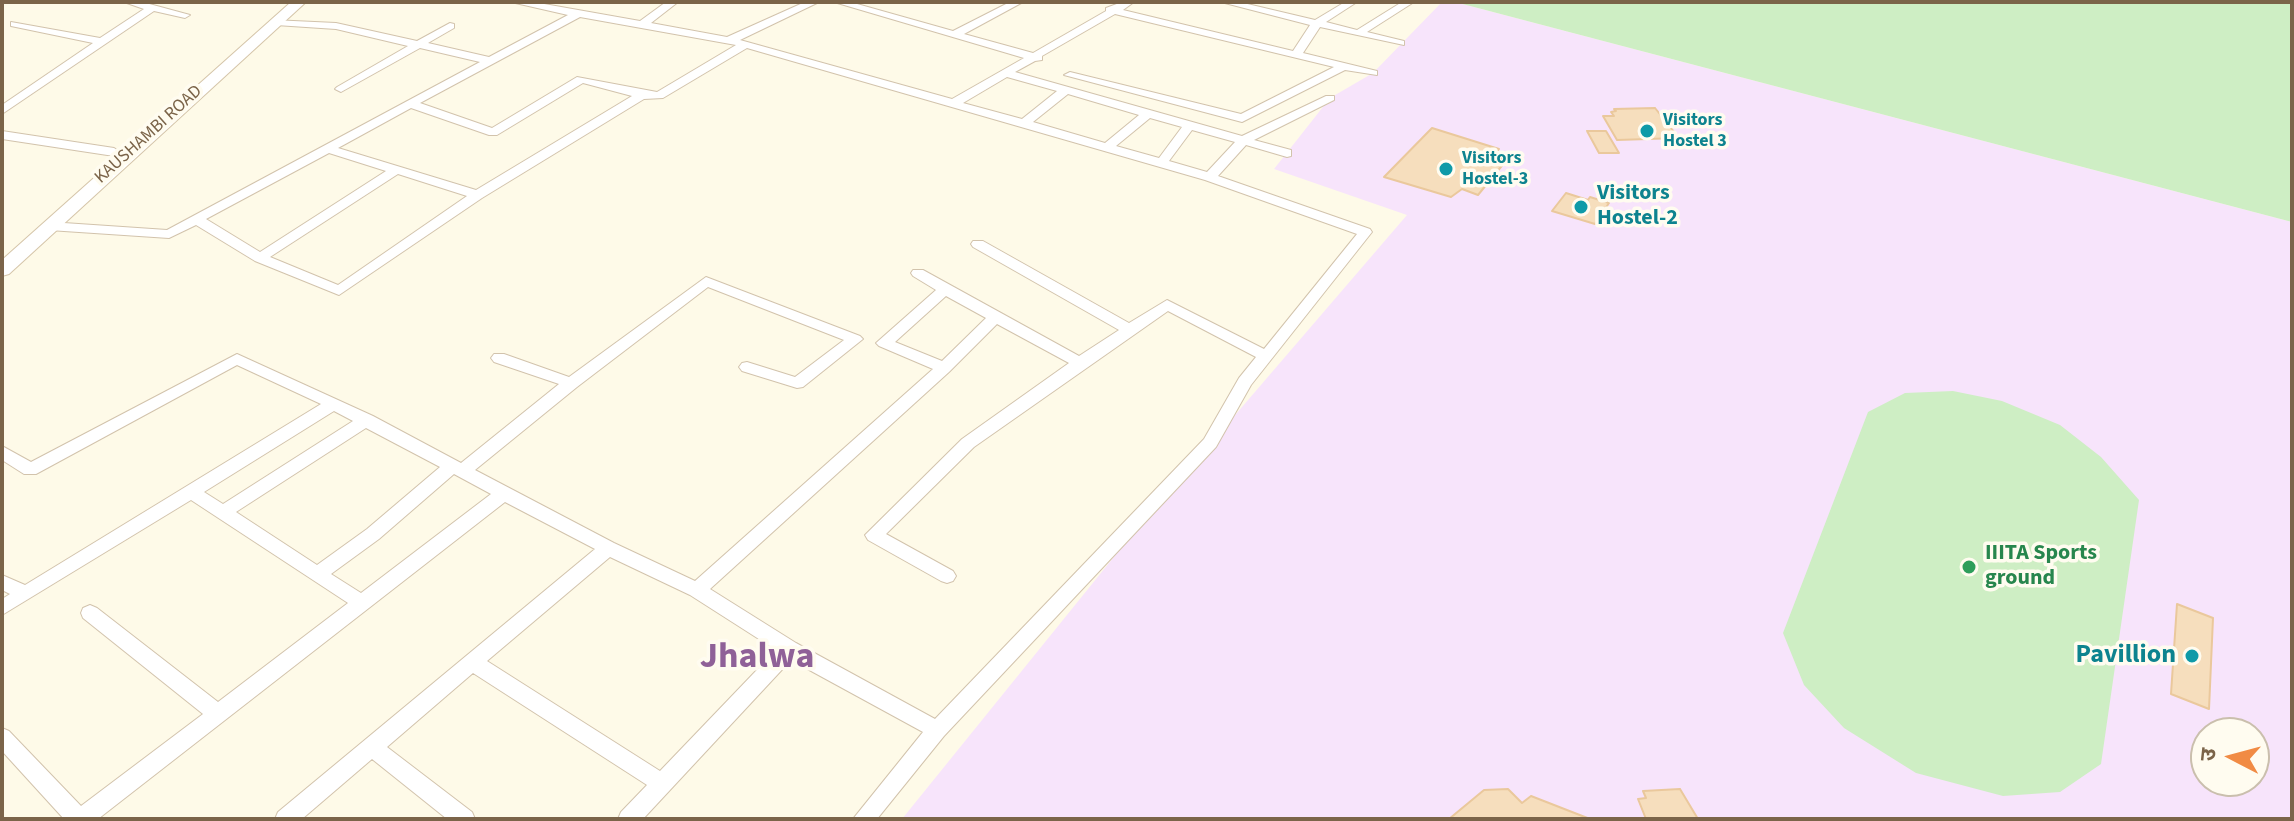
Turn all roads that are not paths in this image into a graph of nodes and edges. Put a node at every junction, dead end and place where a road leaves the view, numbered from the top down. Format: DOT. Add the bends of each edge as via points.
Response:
graph roads {
  1 [pos="129,2"];
  2 [pos="287,2"];
  3 [pos="299,2"];
  4 [pos="516,2"];
  5 [pos="673,2"];
  6 [pos="814,2"];
  7 [pos="839,2"];
  8 [pos="1018,2"];
  9 [pos="1129,2"];
  10 [pos="1226,2"];
  11 [pos="1284,2"];
  12 [pos="1352,2"];
  13 [pos="1409,2"];
  14 [pos="152,8"];
  15 [pos="1110,10"];
  16 [pos="579,13"];
  17 [pos="1268,13"];
  18 [pos="185,15"];
  19 [pos="276,22"];
  20 [pos="1317,23"];
  21 [pos="15,24"];
  22 [pos="643,24"];
  23 [pos="450,26"];
  24 [pos="1360,32"];
  25 [pos="957,33"];
  26 [pos="99,41"];
  27 [pos="728,41"];
  28 [pos="1400,43"];
  29 [pos="746,44"];
  30 [pos="417,45"];
  31 [pos="1295,56"];
  32 [pos="1038,58"];
  33 [pos="492,61"];
  34 [pos="1342,67"];
  35 [pos="1373,73"];
  36 [pos="1008,74"];
  37 [pos="1070,75"];
  38 [pos="341,89"];
  39 [pos="1066,90"];
  40 [pos="642,95"];
  41 [pos="1330,98"];
  42 [pos="411,104"];
  43 [pos="952,104"];
  44 [pos="2,110"];
  45 [pos="1147,114"];
  46 [pos="1242,118"];
  47 [pos="1023,124"];
  48 [pos="1190,125"];
  49 [pos="2,135"];
  50 [pos="1226,135"];
  51 [pos="1244,140"];
  52 [pos="1106,148"];
  53 [pos="329,149"];
  54 [pos="114,152"];
  55 [pos="1287,153"];
  56 [pos="1161,164"];
  57 [pos="396,170"];
  58 [pos="1210,177"];
  59 [pos="477,195"];
  60 [pos="198,220"];
  61 [pos="49,226"];
  62 [pos="978,244"];
  63 [pos="2,255"];
  64 [pos="260,258"];
  65 [pos="2,270"];
  66 [pos="918,273"];
  67 [pos="945,289"];
  68 [pos="995,317"];
  69 [pos="1130,330"];
  70 [pos="1266,356"];
  71 [pos="499,358"];
  72 [pos="1080,363"];
  73 [pos="747,367"];
  74 [pos="944,368"];
  75 [pos="571,383"];
  76 [pos="334,404"];
  77 [pos="367,420"];
  78 [pos="2,452"];
  79 [pos="459,467"];
  80 [pos="192,492"];
  81 [pos="505,493"];
  82 [pos="224,512"];
  83 [pos="608,548"];
  84 [pos="318,574"];
  85 [pos="947,576"];
  86 [pos="2,582"];
  87 [pos="697,590"];
  88 [pos="26,593"];
  89 [pos="363,604"];
  90 [pos="2,608"];
  91 [pos="90,613"];
  92 [pos="789,649"];
  93 [pos="474,663"];
  94 [pos="219,715"];
  95 [pos="937,730"];
  96 [pos="2,737"];
  97 [pos="372,747"];
  98 [pos="663,784"];
  99 [pos="80,819"];
  100 [pos="286,819"];
  101 [pos="464,819"];
  102 [pos="629,819"];
  103 [pos="864,819"];
  1 -- 14 [label="street"];
  2 -- 54 [label="main road"];
  3 -- 19 [label="main road, KAUSHAMBI ROAD"];
  4 -- 16 [label="street"];
  5 -- 22 [label="street"];
  6 -- 27 [label="street"];
  7 -- 25 [label="street"];
  8 -- 25 [label="street"];
  9 -- 15 [label="street"];
  10 -- 17 [label="street"];
  11 -- 17 [label="street"];
  12 -- 20 [label="street"];
  13 -- 24 [label="street"];
  14 -- 18 [label="street"];
  14 -- 26 [label="street"];
  15 -- 31 [label="street"];
  15 -- 32 [label="street"];
  16 -- 22 [label="street"];
  16 -- 33 [label="street"];
  17 -- 20 [label="street"];
  19 -- 30 [label="street" via="336,26"];
  19 -- 61 [label="main road, KAUSHAMBI ROAD"];
  20 -- 24 [label="street"];
  20 -- 31 [label="street"];
  21 -- 26 [label="street"];
  22 -- 27 [label="street"];
  23 -- 30 [label="street"];
  24 -- 28 [label="street"];
  25 -- 32 [label="street"];
  26 -- 44 [label="street"];
  27 -- 29 [label="street"];
  29 -- 40 [label="street" via="659,96"];
  29 -- 43 [label="street"];
  30 -- 33 [label="street"];
  30 -- 38 [label="street"];
  31 -- 34 [label="street"];
  32 -- 36 [label="street"];
  33 -- 42 [label="street"];
  34 -- 35 [label="street"];
  34 -- 46 [label="street"];
  36 -- 39 [label="street"];
  36 -- 43 [label="street"];
  37 -- 46 [label="street"];
  39 -- 45 [label="street"];
  39 -- 47 [label="street"];
  40 -- 42 [label="street" via="581,79 493,132"];
  40 -- 59 [label="street"];
  41 -- 51 [label="street"];
  42 -- 53 [label="street"];
  43 -- 47 [label="street"];
  45 -- 48 [label="street"];
  45 -- 52 [label="street"];
  46 -- 50 [label="street"];
  47 -- 52 [label="street"];
  48 -- 50 [label="street"];
  48 -- 56 [label="street"];
  49 -- 54 [label="street"];
  50 -- 51 [label="street"];
  51 -- 55 [label="street"];
  51 -- 58 [label="street"];
  52 -- 56 [label="street"];
  53 -- 57 [label="street"];
  53 -- 60 [label="street"];
  54 -- 63 [label="main road"];
  56 -- 58 [label="street"];
  57 -- 59 [label="street"];
  57 -- 64 [label="street"];
  58 -- 70 [label="street" via="1365,232"];
  59 -- 64 [label="street" via="339,291"];
  60 -- 61 [label="street" via="169,234"];
  60 -- 64 [label="street"];
  61 -- 65 [label="main road, KAUSHAMBI ROAD"];
  62 -- 69 [label="street"];
  66 -- 67 [label="street"];
  67 -- 68 [label="street"];
  67 -- 74 [label="street" via="884,342"];
  68 -- 72 [label="street"];
  68 -- 74 [label="street"];
  69 -- 70 [label="street" via="1167,305"];
  69 -- 72 [label="street"];
  70 -- 95 [label="street" via="1210,443"];
  71 -- 75 [label="street"];
  72 -- 85 [label="street" via="968,443 874,535"];
  73 -- 75 [label="street" via="797,383 855,339 706,281"];
  74 -- 87 [label="street"];
  75 -- 79 [label="street"];
  76 -- 77 [label="street"];
  76 -- 78 [label="street" via="237,359 30,470"];
  76 -- 80 [label="street"];
  77 -- 79 [label="street"];
  77 -- 82 [label="street"];
  79 -- 81 [label="street"];
  79 -- 84 [label="street"];
  80 -- 82 [label="street"];
  80 -- 88 [label="street"];
  81 -- 83 [label="street"];
  81 -- 89 [label="street"];
  82 -- 84 [label="street"];
  83 -- 87 [label="street"];
  83 -- 93 [label="street"];
  84 -- 89 [label="street"];
  86 -- 88 [label="street"];
  87 -- 92 [label="street"];
  88 -- 90 [label="street"];
  89 -- 94 [label="street"];
  91 -- 94 [label="street"];
  92 -- 95 [label="street"];
  92 -- 98 [label="street"];
  93 -- 97 [label="street"];
  93 -- 98 [label="street"];
  94 -- 99 [label="street"];
  95 -- 103 [label="street"];
  96 -- 99 [label="street"];
  97 -- 100 [label="street"];
  97 -- 101 [label="street"];
  98 -- 102 [label="street"];
}
